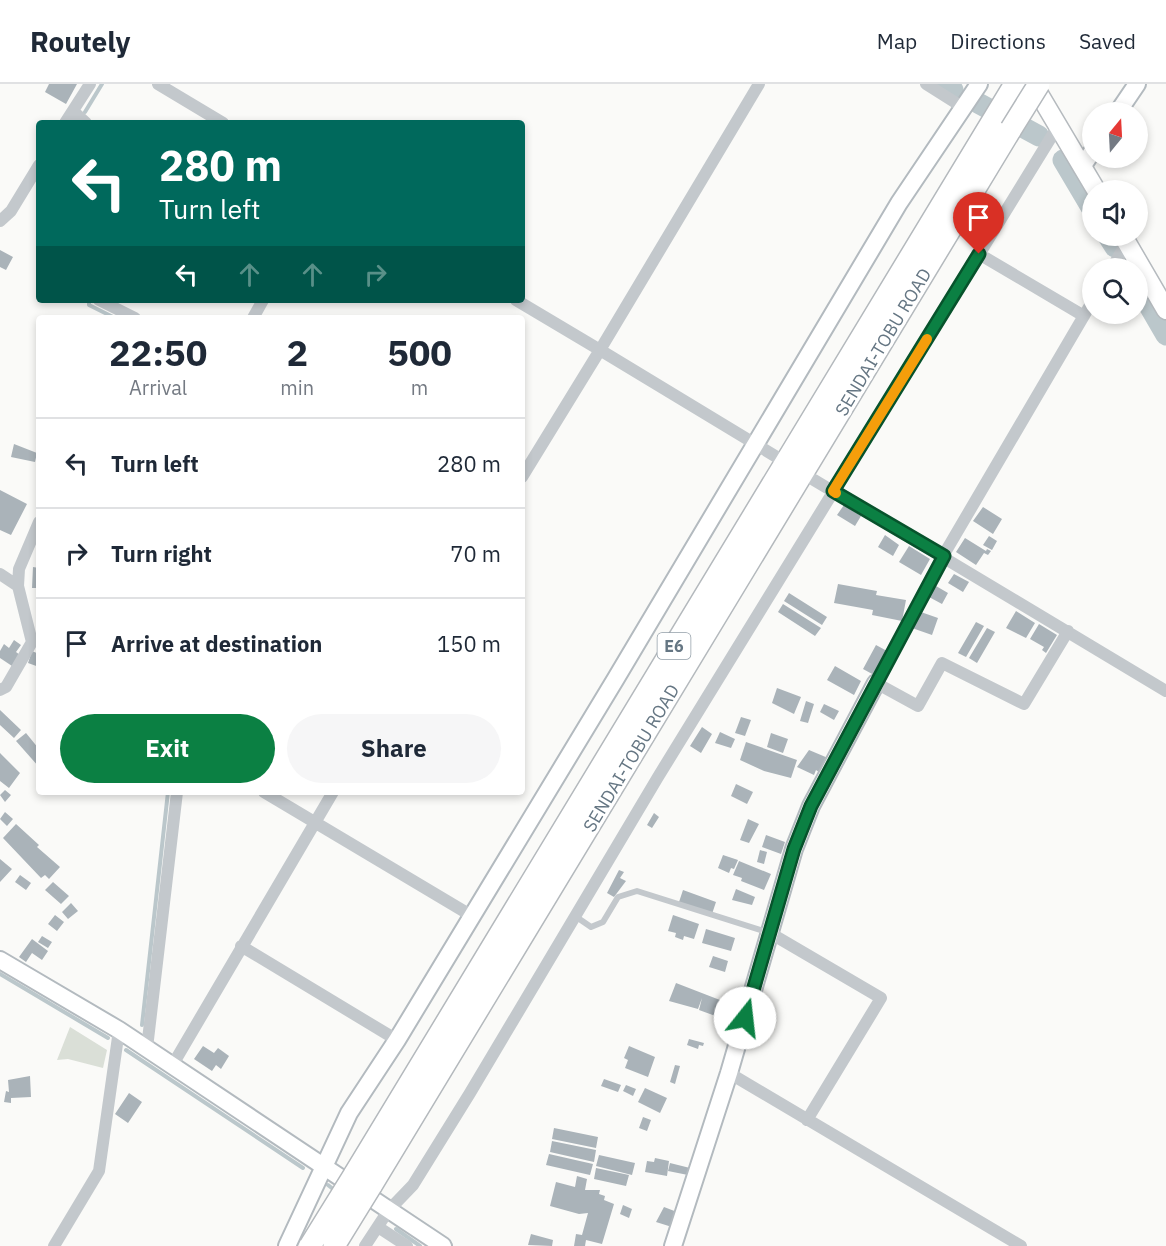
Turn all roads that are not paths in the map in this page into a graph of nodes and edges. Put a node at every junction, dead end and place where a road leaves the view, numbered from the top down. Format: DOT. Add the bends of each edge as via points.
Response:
graph roads {
  1 [pos="90,84"];
  2 [pos="158,84"];
  3 [pos="759,84"];
  4 [pos="926,84"];
  5 [pos="979,84"];
  6 [pos="1015,84"];
  7 [pos="1033,84"];
  8 [pos="1039,84"];
  9 [pos="1137,84"];
  10 [pos="1125,102"];
  11 [pos="964,108"];
  12 [pos="73,111"];
  13 [pos="67,120"];
  14 [pos="83,120"];
  15 [pos="218,120"];
  16 [pos="1003,123"];
  17 [pos="1058,126"];
  18 [pos="1082,154"];
  19 [pos="36,170"];
  20 [pos="0,221"];
  21 [pos="1129,246"];
  22 [pos="979,254"];
  23 [pos="105,303"];
  24 [pos="521,303"];
  25 [pos="1166,310"];
  26 [pos="129,315"];
  27 [pos="1082,315"];
  28 [pos="1082,319"];
  29 [pos="600,350"];
  30 [pos="756,444"];
  31 [pos="775,456"];
  32 [pos="525,472"];
  33 [pos="814,480"];
  34 [pos="833,491"];
  35 [pos="36,529"];
  36 [pos="944,556"];
  37 [pos="0,574"];
  38 [pos="18,586"];
  39 [pos="1068,631"];
  40 [pos="876,683"];
  41 [pos="0,690"];
  42 [pos="1166,691"];
  43 [pos="177,795"];
  44 [pos="269,795"];
  45 [pos="331,795"];
  46 [pos="315,823"];
  47 [pos="575,915"];
  48 [pos="472,916"];
  49 [pos="770,933"];
  50 [pos="241,946"];
  51 [pos="0,960"];
  52 [pos="119,1030"];
  53 [pos="397,1040"];
  54 [pos="147,1048"];
  55 [pos="172,1065"];
  56 [pos="729,1073"];
  57 [pos="807,1120"];
  58 [pos="322,1166"];
  59 [pos="363,1180"];
  60 [pos="388,1210"];
  61 [pos="378,1227"];
  62 [pos="54,1246"];
  63 [pos="287,1246"];
  64 [pos="310,1246"];
  65 [pos="334,1246"];
  66 [pos="365,1246"];
  67 [pos="407,1246"];
  68 [pos="443,1246"];
  69 [pos="673,1246"];
  70 [pos="1021,1246"];
  1 -- 12 [label="street"];
  2 -- 15 [label="street"];
  3 -- 29 [label="street"];
  4 -- 11 [label="street"];
  5 -- 11 [label="street"];
  6 -- 16 [label="highway, SENDAI-TOBU ROAD / E6"];
  7 -- 17 [label="main road"];
  8 -- 16 [label="highway, SENDAI-TOBU ROAD / E6, bridge"];
  9 -- 10 [label="street"];
  11 -- 30 [label="street" via="899,203"];
  12 -- 13 [label="street"];
  12 -- 14 [label="street"];
  16 -- 59 [label="highway, SENDAI-TOBU ROAD / E6"];
  17 -- 18 [label="main road"];
  17 -- 22 [label="street"];
  19 -- 20 [label="street" via="11,211"];
  21 -- 25 [label="main road"];
  22 -- 27 [label="street"];
  22 -- 34 [label="street"];
  23 -- 26 [label="street"];
  24 -- 29 [label="street"];
  28 -- 36 [label="street"];
  29 -- 30 [label="street"];
  29 -- 32 [label="street"];
  30 -- 31 [label="street"];
  30 -- 48 [label="street"];
  33 -- 34 [label="street"];
  34 -- 36 [label="street"];
  34 -- 47 [label="street"];
  35 -- 38 [label="street" via="19,569"];
  36 -- 39 [label="street"];
  36 -- 40 [label="street"];
  37 -- 38 [label="street"];
  38 -- 41 [label="street" via="32,642 6,687"];
  39 -- 40 [label="street" via="1024,704 942,663 918,706"];
  39 -- 42 [label="street"];
  40 -- 49 [label="street" via="811,806"];
  43 -- 54 [label="street"];
  44 -- 46 [label="street"];
  45 -- 46 [label="street"];
  46 -- 48 [label="street"];
  46 -- 50 [label="street"];
  47 -- 49 [label="lane" via="591,927 603,922 618,897 637,891"];
  47 -- 60 [label="street" via="413,1185"];
  48 -- 53 [label="street"];
  49 -- 56 [label="street"];
  49 -- 57 [label="street" via="881,998"];
  50 -- 53 [label="street"];
  50 -- 55 [label="street"];
  51 -- 52 [label="street"];
  52 -- 54 [label="street"];
  52 -- 62 [label="street" via="99,1171"];
  53 -- 58 [label="street" via="349,1113"];
  54 -- 55 [label="street"];
  55 -- 58 [label="street"];
  56 -- 57 [label="street"];
  56 -- 69 [label="street"];
  57 -- 70 [label="street"];
  58 -- 60 [label="street"];
  58 -- 63 [label="street"];
  59 -- 64 [label="highway, SENDAI-TOBU ROAD / E6, bridge"];
  59 -- 65 [label="highway, SENDAI-TOBU ROAD / E6, bridge"];
  60 -- 61 [label="street"];
  60 -- 68 [label="street"];
  61 -- 66 [label="street"];
  61 -- 67 [label="street"];
}
